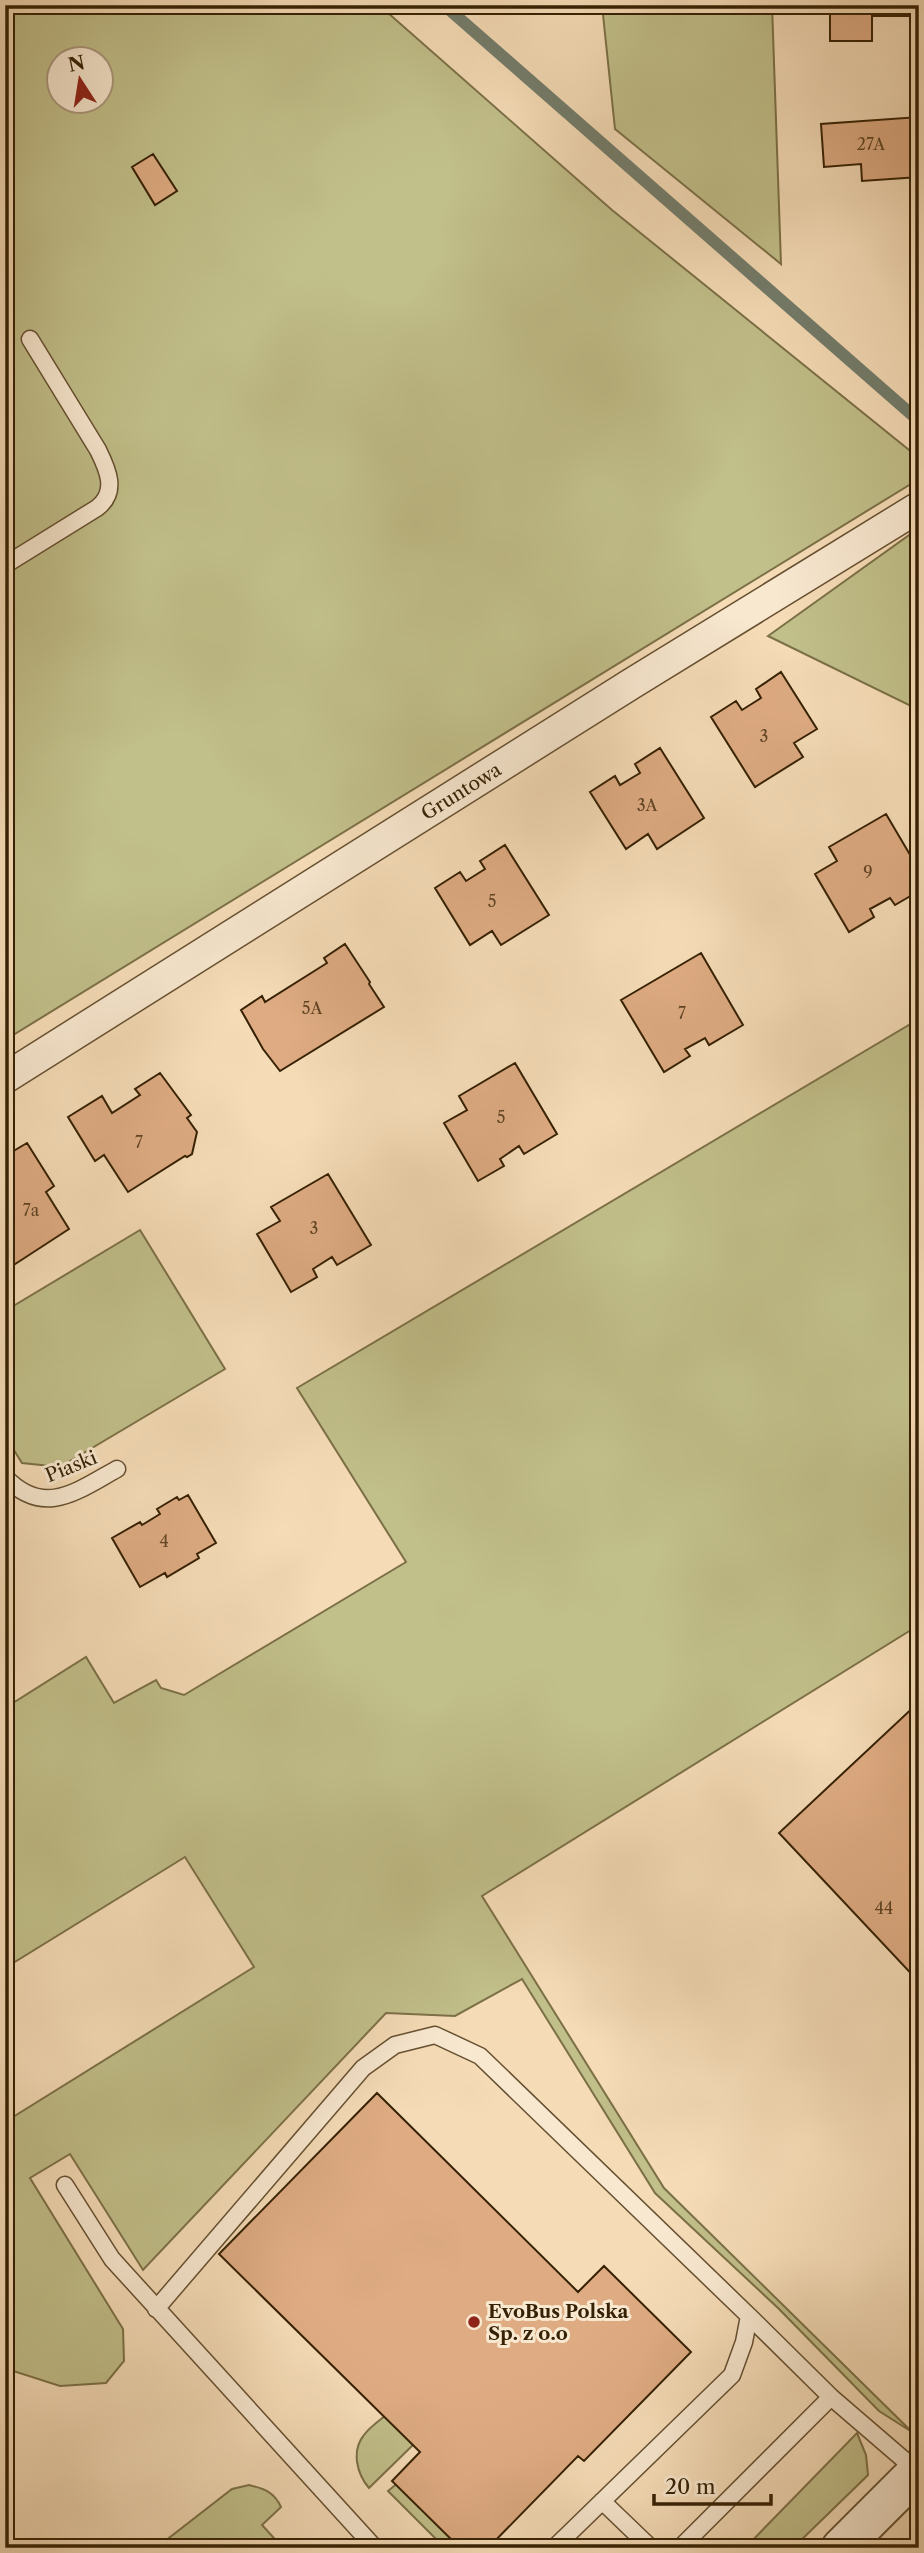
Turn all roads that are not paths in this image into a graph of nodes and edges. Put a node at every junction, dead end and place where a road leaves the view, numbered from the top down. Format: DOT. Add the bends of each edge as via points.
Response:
graph roads {
  1 [pos="30,339"];
  2 [pos="919,507"];
  3 [pos="5,565"];
  4 [pos="5,1078"];
  5 [pos="117,1469"];
  6 [pos="5,1476"];
  7 [pos="65,2185"];
  8 [pos="156,2309"];
  9 [pos="749,2316"];
  10 [pos="831,2397"];
  11 [pos="918,2470"];
  12 [pos="602,2501"];
  13 [pos="374,2548"];
  14 [pos="554,2548"];
  15 [pos="651,2548"];
  16 [pos="680,2548"];
  17 [pos="841,2548"];
  1 -- 3 [label="lane" via="98,450 109,490 97,508"];
  2 -- 4 [label="street, Gruntowa"];
  5 -- 6 [label="lane, Piaski" via="57,1498 25,1494"];
  7 -- 8 [label="lane" via="112,2259"];
  8 -- 9 [label="lane" via="363,2068 395,2045 435,2035 480,2056"];
  8 -- 13 [label="lane"];
  9 -- 10 [label="lane"];
  9 -- 12 [label="lane" via="732,2375"];
  10 -- 11 [label="lane"];
  10 -- 16 [label="lane"];
  11 -- 17 [label="street"];
  12 -- 14 [label="lane"];
  12 -- 15 [label="lane"];
}
